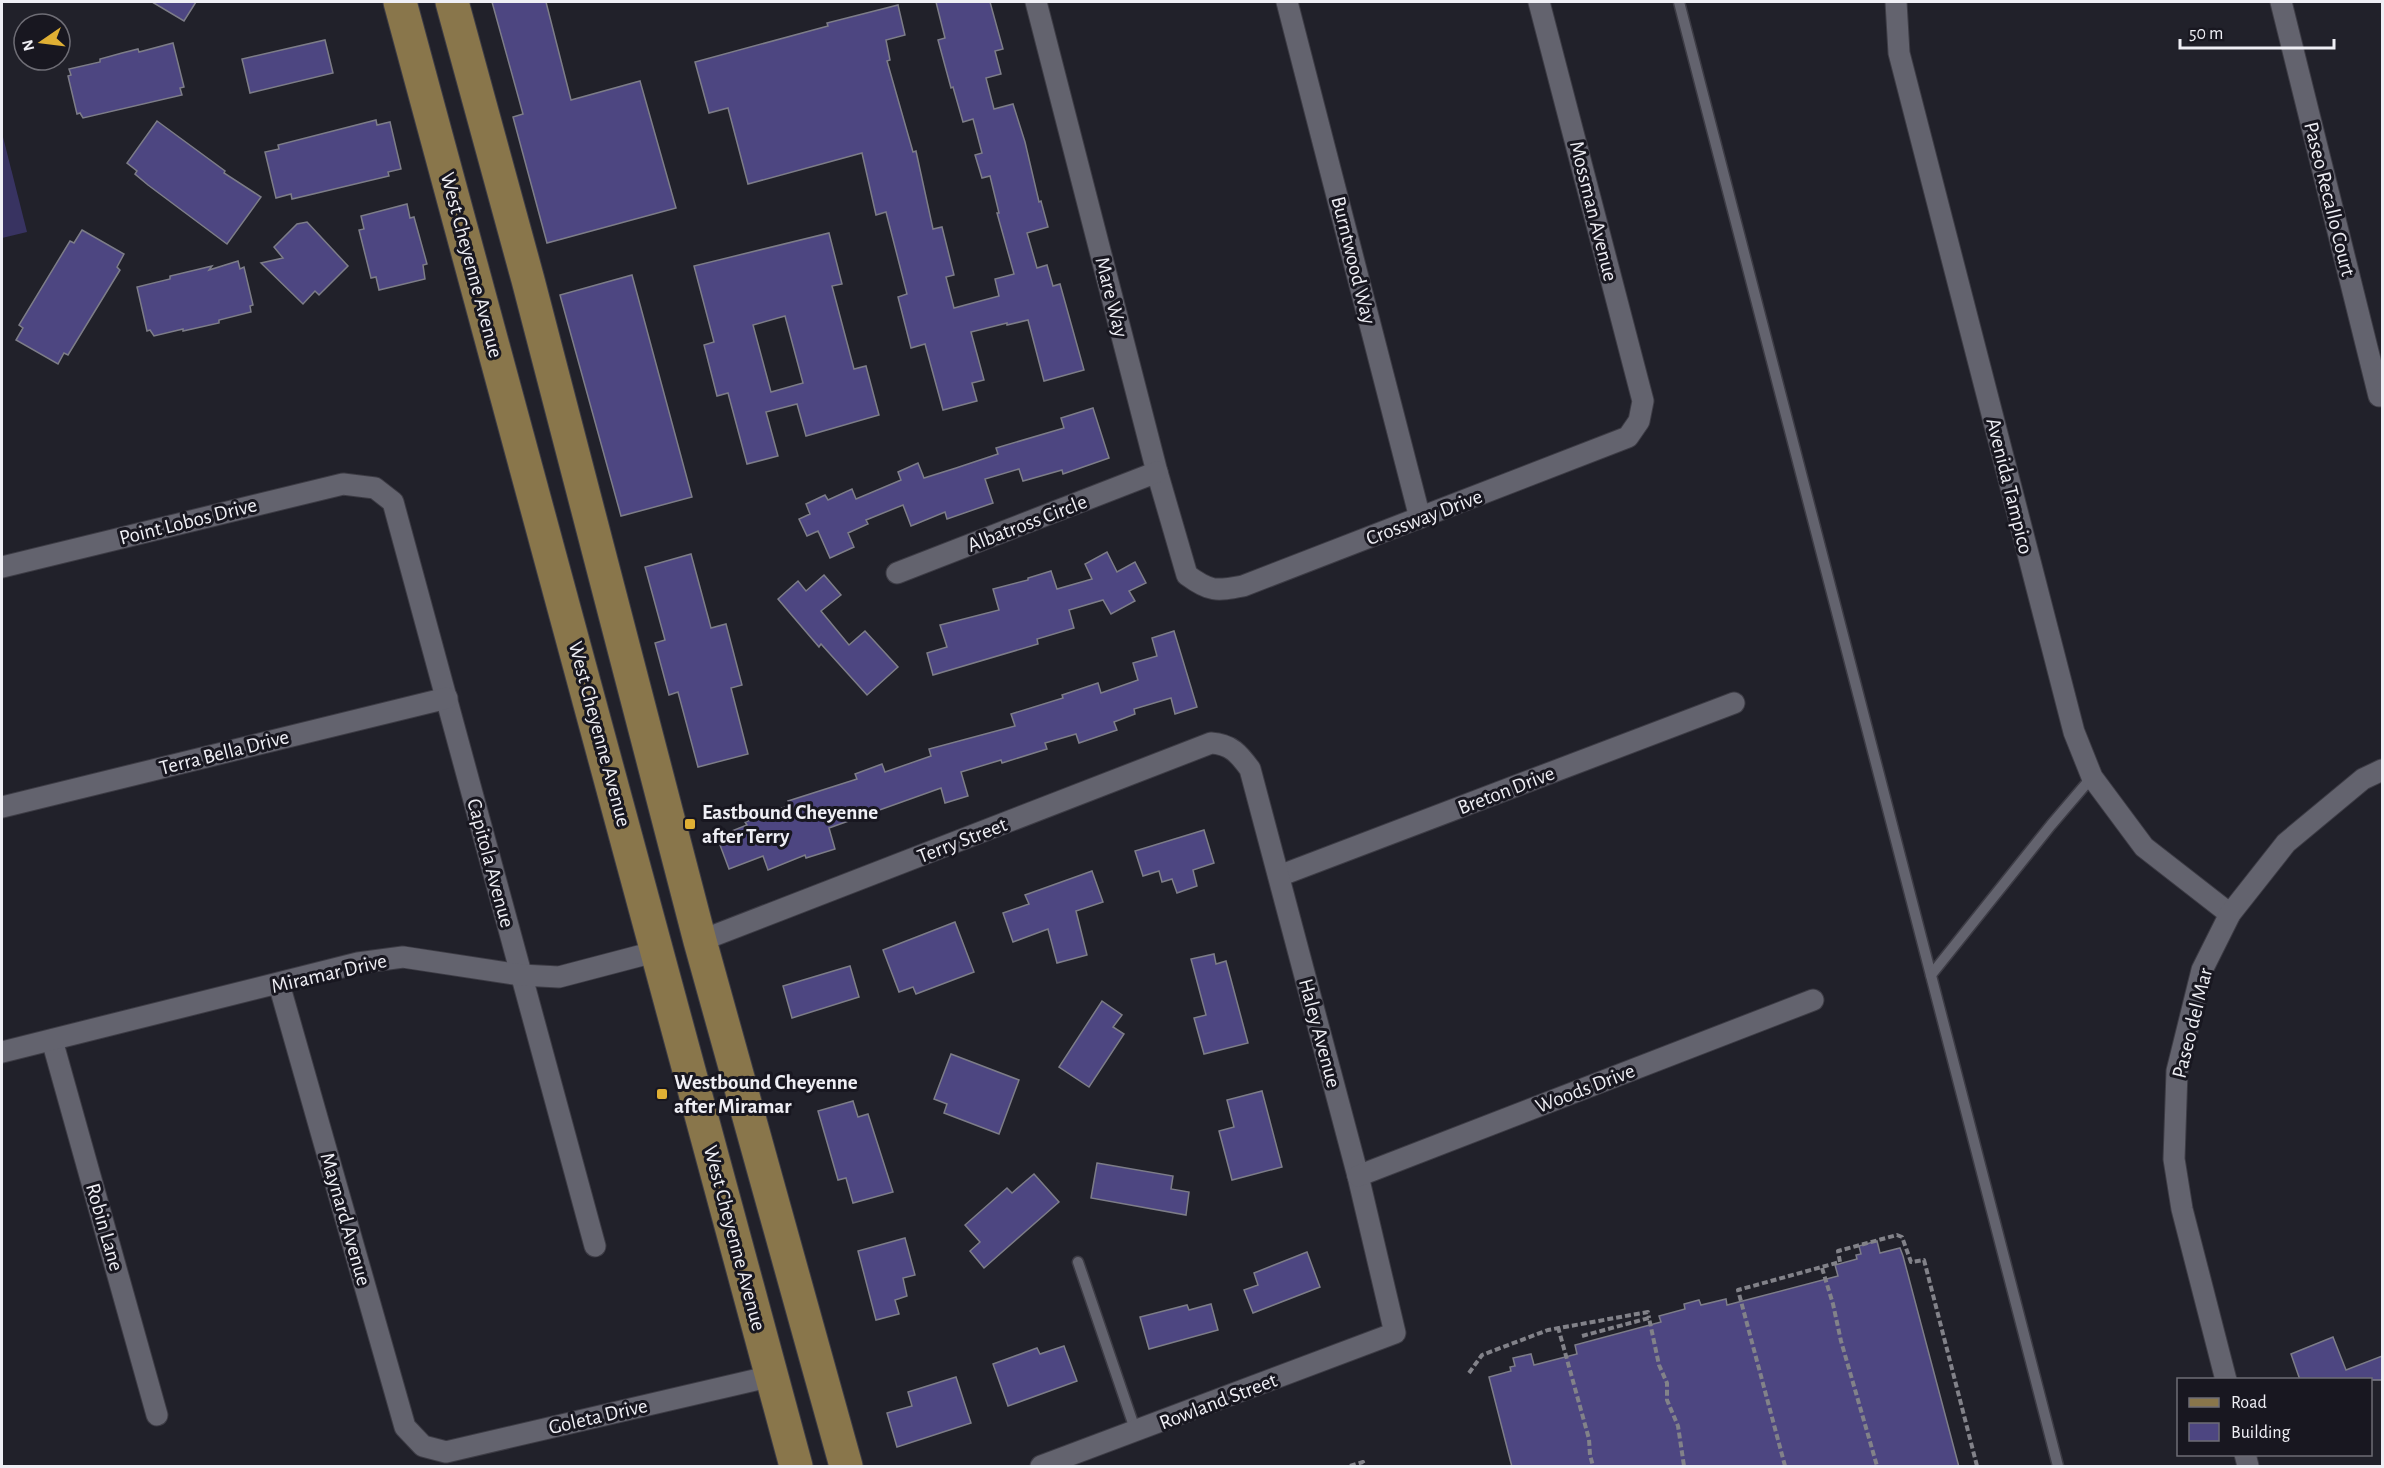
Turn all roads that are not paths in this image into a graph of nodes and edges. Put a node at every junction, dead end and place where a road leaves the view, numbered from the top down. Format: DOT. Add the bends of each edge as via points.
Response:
graph roads {
  1 [pos="400,2"];
  2 [pos="452,2"];
  3 [pos="1036,2"];
  4 [pos="1287,2"];
  5 [pos="1539,2"];
  6 [pos="1679,2"];
  7 [pos="1896,2"];
  8 [pos="2281,2"];
  9 [pos="2379,396"];
  10 [pos="1639,422"];
  11 [pos="1157,472"];
  12 [pos="375,488"];
  13 [pos="1420,519"];
  14 [pos="2,567"];
  15 [pos="897,573"];
  16 [pos="1201,585"];
  17 [pos="581,664"];
  18 [pos="447,698"];
  19 [pos="1734,703"];
  20 [pos="1224,744"];
  21 [pos="2382,770"];
  22 [pos="2092,777"];
  23 [pos="2,807"];
  24 [pos="1279,876"];
  25 [pos="2230,914"];
  26 [pos="700,941"];
  27 [pos="658,951"];
  28 [pos="521,975"];
  29 [pos="1931,975"];
  30 [pos="279,984"];
  31 [pos="1812,1000"];
  32 [pos="52,1040"];
  33 [pos="2,1052"];
  34 [pos="1358,1176"];
  35 [pos="770,1193"];
  36 [pos="595,1246"];
  37 [pos="1078,1262"];
  38 [pos="1395,1333"];
  39 [pos="772,1376"];
  40 [pos="2225,1378"];
  41 [pos="157,1415"];
  42 [pos="1136,1432"];
  43 [pos="423,1446"];
  44 [pos="796,1467"];
  45 [pos="846,1467"];
  46 [pos="1041,1467"];
  47 [pos="2058,1467"];
  1 -- 17 [label="main road, West Cheyenne Avenue"];
  2 -- 26 [label="main road"];
  3 -- 11 [label="street, Mare Way"];
  4 -- 13 [label="street, Burntwood Way"];
  5 -- 10 [label="street, Mossman Avenue" via="1643,401"];
  6 -- 29 [label="lane"];
  7 -- 22 [label="street, Avenida Tampico" via="1899,53 2074,732"];
  8 -- 9 [label="street, Paseo Recallo Court"];
  10 -- 13 [label="street, Crossway Drive" via="1628,437"];
  11 -- 15 [label="street, Albatross Circle"];
  11 -- 16 [label="street, Mare Way" via="1187,575"];
  12 -- 14 [label="street, Point Lobos Drive" via="343,484"];
  12 -- 18 [label="street, Capitola Avenue" via="393,502"];
  13 -- 16 [label="street, Crossway Drive" via="1243,586 1218,591"];
  17 -- 26 [label="main road" via="600,700 670,928 682,938"];
  17 -- 27 [label="main road, West Cheyenne Avenue"];
  18 -- 23 [label="street, Terra Bella Drive"];
  18 -- 28 [label="street, Capitola Avenue"];
  19 -- 24 [label="street, Breton Drive"];
  20 -- 24 [label="street, Haley Avenue" via="1238,752 1250,769"];
  20 -- 26 [label="street, Terry Street" via="1211,743"];
  21 -- 25 [label="street, Paseo del Mar" via="2363,779 2286,843"];
  22 -- 25 [label="street, Avenida Tampico" via="2144,848"];
  22 -- 29 [label="lane"];
  24 -- 34 [label="street, Haley Avenue"];
  25 -- 40 [label="street, Paseo del Mar" via="2202,970 2177,1071 2174,1159 2182,1209"];
  26 -- 35 [label="main road"];
  27 -- 28 [label="street, Miramar Drive" via="559,977"];
  27 -- 35 [label="main road" via="683,965 748,1160"];
  27 -- 39 [label="main road, West Cheyenne Avenue"];
  28 -- 30 [label="street, Miramar Drive" via="403,957 358,963"];
  28 -- 36 [label="street, Capitola Avenue"];
  29 -- 47 [label="lane"];
  30 -- 32 [label="street, Miramar Drive"];
  30 -- 43 [label="street, Maynard Avenue" via="405,1427"];
  31 -- 34 [label="street, Woods Drive"];
  32 -- 33 [label="street, Miramar Drive"];
  32 -- 41 [label="street, Robin Lane"];
  34 -- 38 [label="street, Haley Avenue"];
  35 -- 45 [label="main road"];
  37 -- 42 [label="lane"];
  38 -- 42 [label="street, Rowland Street"];
  39 -- 43 [label="street, Goleta Drive" via="446,1452"];
  39 -- 44 [label="main road, West Cheyenne Avenue"];
  42 -- 46 [label="street, Rowland Street"];
}
